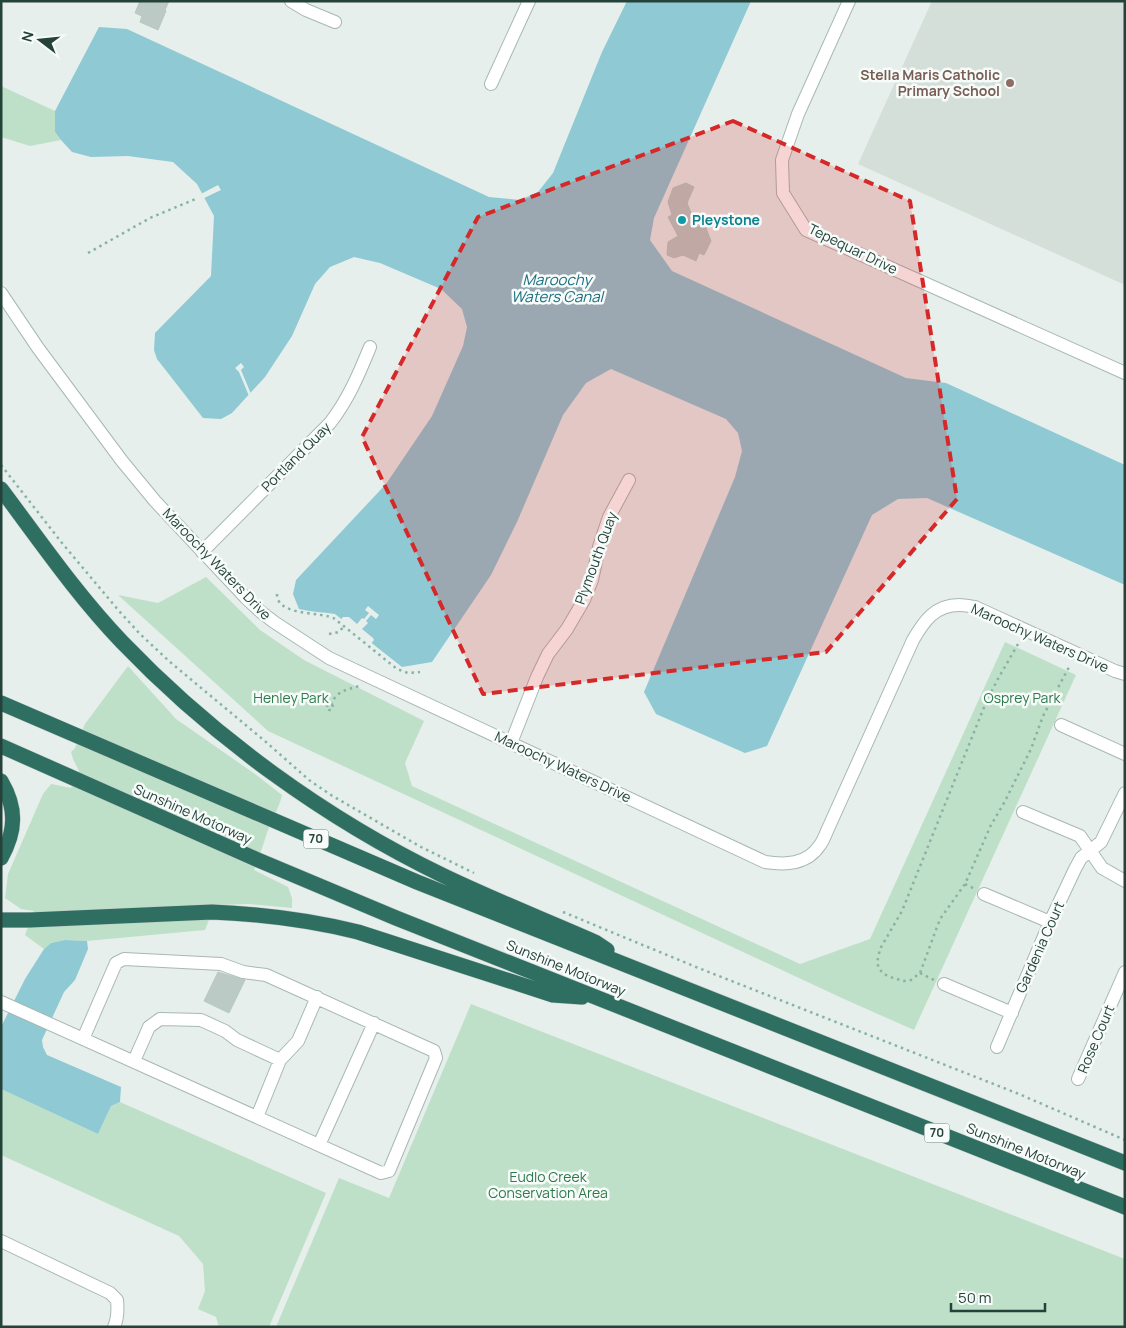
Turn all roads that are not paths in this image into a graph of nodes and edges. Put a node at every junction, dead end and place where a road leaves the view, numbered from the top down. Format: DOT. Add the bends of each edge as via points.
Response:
graph roads {
  1 [pos="291,1"];
  2 [pos="529,1"];
  3 [pos="849,1"];
  4 [pos="335,22"];
  5 [pos="491,84"];
  6 [pos="1,294"];
  7 [pos="370,347"];
  8 [pos="1125,373"];
  9 [pos="628,480"];
  10 [pos="1,489"];
  11 [pos="202,552"];
  12 [pos="1125,674"];
  13 [pos="1,703"];
  14 [pos="1061,725"];
  15 [pos="511,743"];
  16 [pos="1,746"];
  17 [pos="1125,754"];
  18 [pos="1,781"];
  19 [pos="1125,793"];
  20 [pos="1024,812"];
  21 [pos="1090,850"];
  22 [pos="1,858"];
  23 [pos="1125,881"];
  24 [pos="984,894"];
  25 [pos="1,920"];
  26 [pos="1050,922"];
  27 [pos="633,968"];
  28 [pos="1125,972"];
  29 [pos="944,984"];
  30 [pos="317,997"];
  31 [pos="596,998"];
  32 [pos="3,1003"];
  33 [pos="1012,1013"];
  34 [pos="374,1023"];
  35 [pos="83,1039"];
  36 [pos="997,1047"];
  37 [pos="280,1060"];
  38 [pos="134,1061"];
  39 [pos="1078,1079"];
  40 [pos="257,1117"];
  41 [pos="319,1145"];
  42 [pos="1125,1163"];
  43 [pos="1125,1207"];
  44 [pos="1,1240"];
  45 [pos="114,1327"];
  1 -- 4 [label="street"];
  2 -- 5 [label="street"];
  3 -- 8 [label="street, Tepequar Drive" via="798,114 782,160 783,192 806,230"];
  6 -- 11 [label="street, Maroochy Waters Drive" via="122,461"];
  7 -- 11 [label="street, Portland Quay" via="352,388 330,423"];
  9 -- 15 [label="street, Plymouth Quay" via="609,517 584,600 548,654"];
  10 -- 27 [label="highway" via="68,578 121,641 175,694 236,745 360,830 487,896 595,942"];
  11 -- 15 [label="street, Maroochy Waters Drive" via="261,612 329,658"];
  12 -- 15 [label="street, Maroochy Waters Drive" via="974,607 958,605 938,609 922,623 819,846 809,856 780,865 764,862"];
  13 -- 27 [label="highway, Sunshine Motorway / 70" via="417,882"];
  14 -- 17 [label="street"];
  16 -- 31 [label="highway, Sunshine Motorway / 70" via="258,860"];
  18 -- 22 [label="highway" via="9,795 13,824"];
  19 -- 21 [label="street, Gardenia Court" via="1101,842"];
  20 -- 21 [label="street" via="1080,836"];
  21 -- 23 [label="street" via="1102,868"];
  21 -- 26 [label="street, Gardenia Court" via="1081,858"];
  24 -- 26 [label="street"];
  25 -- 31 [label="highway" via="212,912 275,916 358,932 553,995"];
  26 -- 33 [label="street, Gardenia Court"];
  27 -- 42 [label="highway, Sunshine Motorway / 70"];
  28 -- 39 [label="street, Rose Court"];
  29 -- 33 [label="street"];
  30 -- 34 [label="street"];
  30 -- 35 [label="street" via="266,975 243,972 221,964 124,959 116,963"];
  30 -- 37 [label="street" via="298,1041"];
  31 -- 43 [label="highway, Sunshine Motorway / 70"];
  32 -- 35 [label="street"];
  33 -- 36 [label="street, Gardenia Court"];
  34 -- 41 [label="street"];
  34 -- 41 [label="street" via="434,1051 436,1058 389,1170 381,1173"];
  35 -- 38 [label="street"];
  37 -- 38 [label="street" via="201,1020 160,1019 150,1027"];
  37 -- 40 [label="street"];
  38 -- 40 [label="street"];
  40 -- 41 [label="street"];
  44 -- 45 [label="street" via="110,1293 117,1300"];
}
